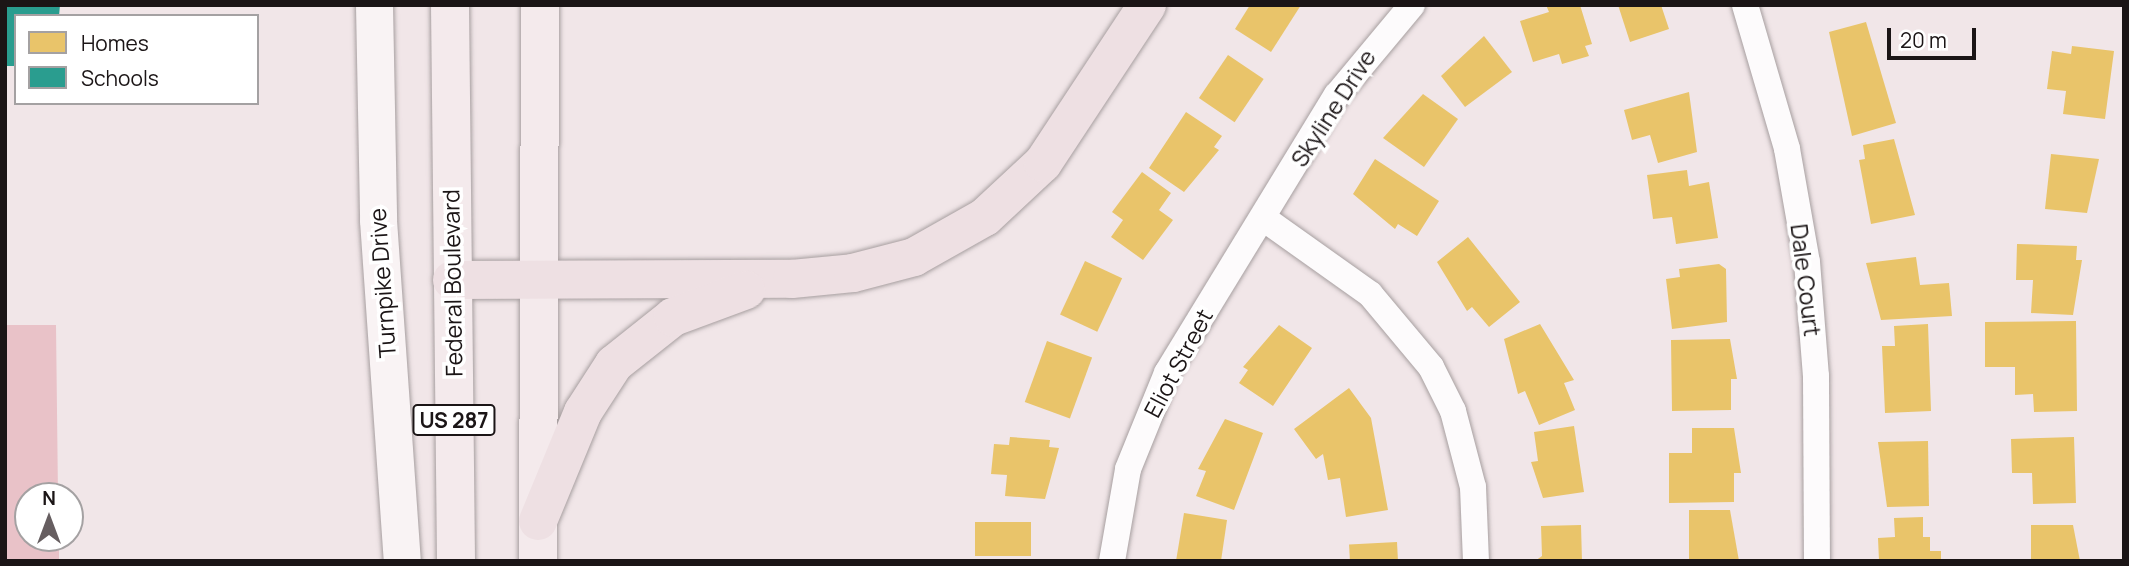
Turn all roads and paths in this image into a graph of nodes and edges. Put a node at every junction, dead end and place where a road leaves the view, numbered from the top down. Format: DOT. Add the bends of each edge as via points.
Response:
graph roads {
  1 [pos="374,5"];
  2 [pos="450,5"];
  3 [pos="540,5"];
  4 [pos="1147,5"];
  5 [pos="1412,5"];
  6 [pos="1745,5"];
  7 [pos="1263,218"];
  8 [pos="792,279"];
  9 [pos="452,280"];
  10 [pos="539,280"];
  11 [pos="538,521"];
  12 [pos="402,561"];
  13 [pos="456,561"];
  14 [pos="538,561"];
  15 [pos="1112,561"];
  16 [pos="1476,561"];
  17 [pos="1818,561"];
  1 -- 12 [label="street, Turnpike Drive" via="378,220"];
  2 -- 9 [label="main road, Federal Boulevard / US 287"];
  3 -- 10 [label="main road"];
  4 -- 8 [label="highway" via="1061,140 985,217 940,246 882,267"];
  5 -- 7 [label="street, Skyline Drive" via="1337,95"];
  6 -- 17 [label="street, Dale Court" via="1787,149 1807,262 1816,376"];
  7 -- 15 [label="street, Eliot Street" via="1150,409 1128,469"];
  7 -- 16 [label="street" via="1370,294 1431,368 1453,411 1473,487"];
  8 -- 10 [label="highway"];
  8 -- 11 [label="highway" via="699,305 630,348 583,412"];
  9 -- 10 [label="highway"];
  9 -- 13 [label="main road, Federal Boulevard / US 287"];
  10 -- 11 [label="main road"];
  11 -- 14 [label="main road"];
}
